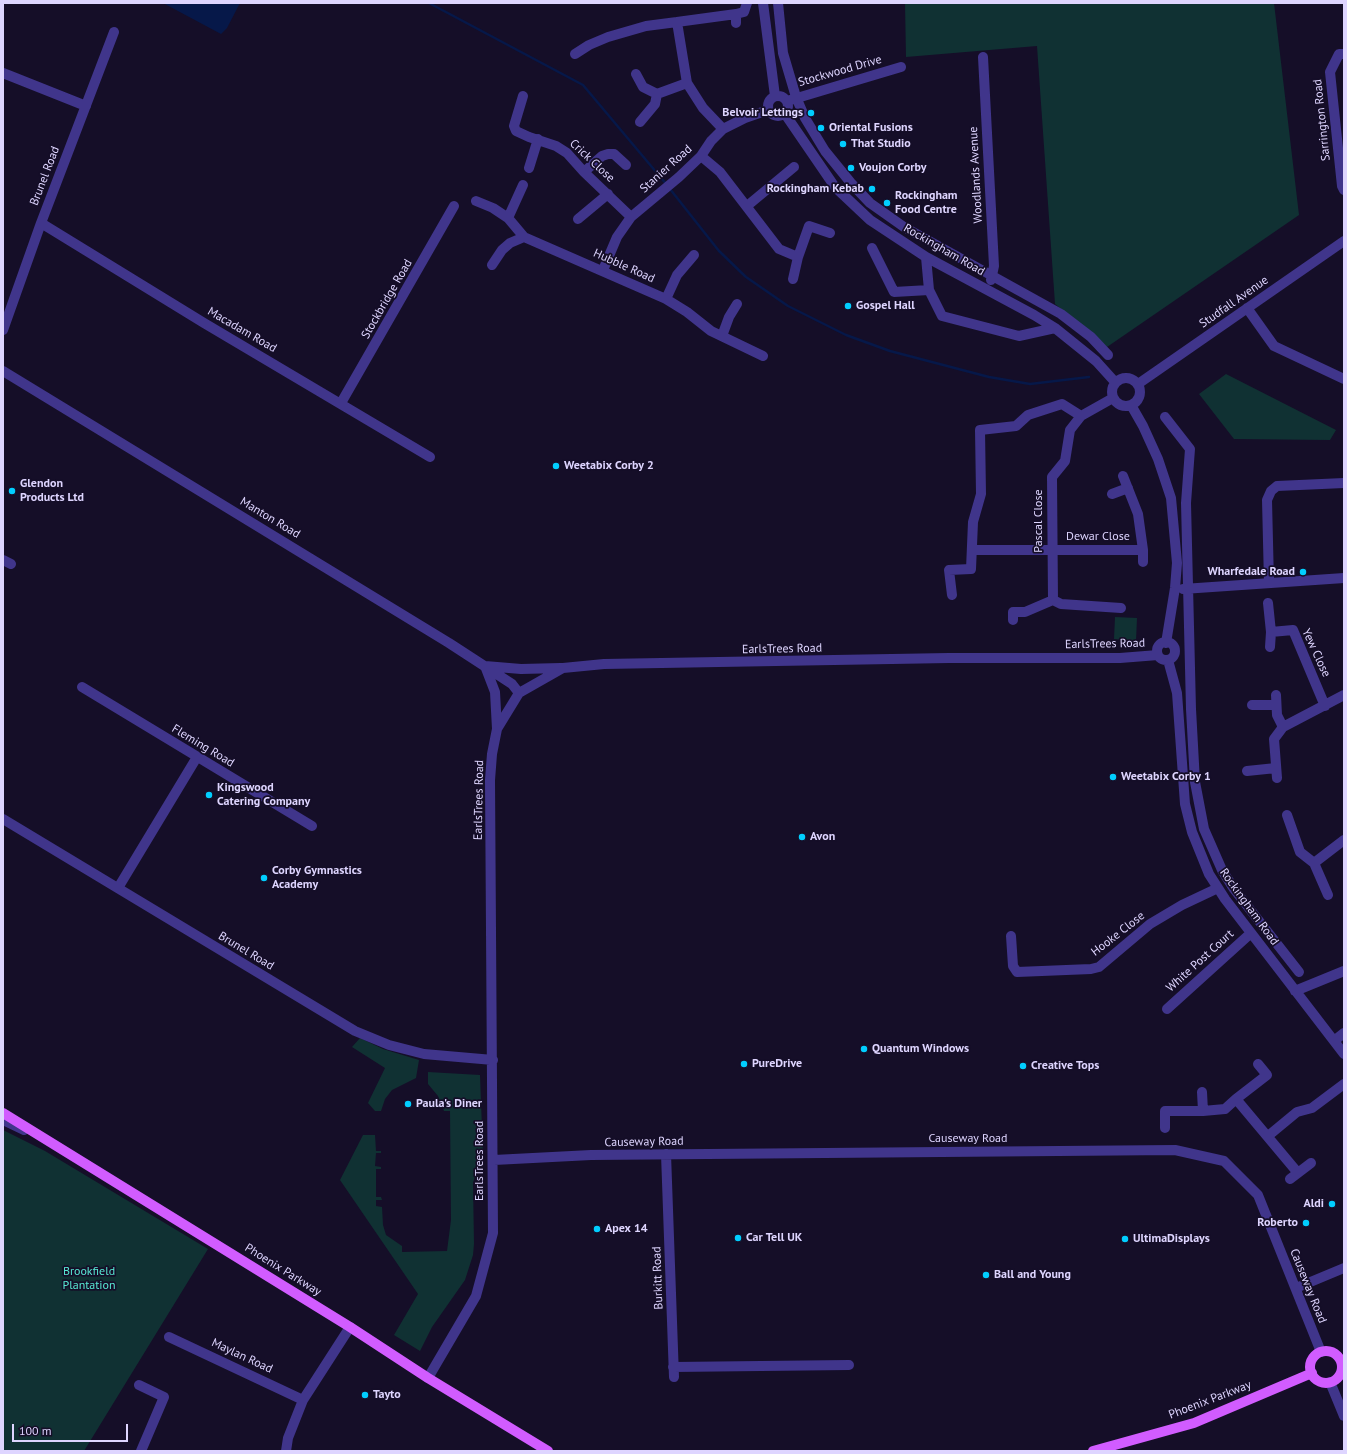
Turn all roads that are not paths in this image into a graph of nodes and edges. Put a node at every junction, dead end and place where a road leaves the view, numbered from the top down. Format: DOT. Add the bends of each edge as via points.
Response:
graph roads {
  1 [pos="747,3"];
  2 [pos="763,3"];
  3 [pos="778,3"];
  4 [pos="677,22"];
  5 [pos="114,32"];
  6 [pos="575,54"];
  7 [pos="1344,54"];
  8 [pos="983,57"];
  9 [pos="901,67"];
  10 [pos="3,73"];
  11 [pos="636,74"];
  12 [pos="687,83"];
  13 [pos="657,94"];
  14 [pos="523,96"];
  15 [pos="775,96"];
  16 [pos="792,99"];
  17 [pos="86,106"];
  18 [pos="768,110"];
  19 [pos="785,114"];
  20 [pos="640,122"];
  21 [pos="723,129"];
  22 [pos="538,139"];
  23 [pos="702,156"];
  24 [pos="626,165"];
  25 [pos="794,167"];
  26 [pos="529,168"];
  27 [pos="838,168"];
  28 [pos="584,172"];
  29 [pos="827,176"];
  30 [pos="523,185"];
  31 [pos="1344,190"];
  32 [pos="608,194"];
  33 [pos="476,201"];
  34 [pos="454,206"];
  35 [pos="747,206"];
  36 [pos="631,217"];
  37 [pos="508,218"];
  38 [pos="578,218"];
  39 [pos="41,223"];
  40 [pos="830,233"];
  41 [pos="524,237"];
  42 [pos="1344,241"];
  43 [pos="872,248"];
  44 [pos="694,255"];
  45 [pos="798,257"];
  46 [pos="926,258"];
  47 [pos="492,265"];
  48 [pos="603,270"];
  49 [pos="993,276"];
  50 [pos="793,279"];
  51 [pos="929,290"];
  52 [pos="986,290"];
  53 [pos="666,299"];
  54 [pos="738,304"];
  55 [pos="1247,308"];
  56 [pos="1055,328"];
  57 [pos="3,330"];
  58 [pos="722,336"];
  59 [pos="1108,355"];
  60 [pos="763,356"];
  61 [pos="3,371"];
  62 [pos="1344,379"];
  63 [pos="1115,382"];
  64 [pos="1138,384"];
  65 [pos="1113,398"];
  66 [pos="341,403"];
  67 [pos="1131,405"];
  68 [pos="1081,416"];
  69 [pos="1165,416"];
  70 [pos="430,457"];
  71 [pos="1123,476"];
  72 [pos="1344,483"];
  73 [pos="1128,488"];
  74 [pos="1112,494"];
  75 [pos="972,550"];
  76 [pos="1052,550"];
  77 [pos="1143,550"];
  78 [pos="1143,562"];
  79 [pos="1344,578"];
  80 [pos="1270,583"];
  81 [pos="1175,588"];
  82 [pos="1189,590"];
  83 [pos="952,595"];
  84 [pos="1053,600"];
  85 [pos="1268,603"];
  86 [pos="1121,608"];
  87 [pos="1013,612"];
  88 [pos="1271,632"];
  89 [pos="1166,643"];
  90 [pos="1270,647"];
  91 [pos="1158,655"];
  92 [pos="1168,660"];
  93 [pos="485,666"];
  94 [pos="563,668"];
  95 [pos="82,687"];
  96 [pos="519,693"];
  97 [pos="1344,695"];
  98 [pos="1252,704"];
  99 [pos="1325,706"];
  100 [pos="1283,727"];
  101 [pos="497,729"];
  102 [pos="196,757"];
  103 [pos="1276,768"];
  104 [pos="1247,771"];
  105 [pos="1277,778"];
  106 [pos="3,819"];
  107 [pos="1286,821"];
  108 [pos="312,826"];
  109 [pos="1344,840"];
  110 [pos="1314,863"];
  111 [pos="118,888"];
  112 [pos="1218,888"];
  113 [pos="1328,895"];
  114 [pos="1251,933"];
  115 [pos="1011,936"];
  116 [pos="1344,971"];
  117 [pos="1299,972"];
  118 [pos="1295,991"];
  119 [pos="1167,1009"];
  120 [pos="1344,1033"];
  121 [pos="1334,1041"];
  122 [pos="1344,1054"];
  123 [pos="493,1060"];
  124 [pos="1258,1064"];
  125 [pos="1344,1084"];
  126 [pos="1202,1092"];
  127 [pos="1236,1099"];
  128 [pos="1203,1111"];
  129 [pos="3,1113"];
  130 [pos="3,1120"];
  131 [pos="1165,1128"];
  132 [pos="1268,1136"];
  133 [pos="44,1139"];
  134 [pos="666,1154"];
  135 [pos="494,1160"];
  136 [pos="1311,1163"];
  137 [pos="1344,1268"];
  138 [pos="1296,1288"];
  139 [pos="350,1327"];
  140 [pos="169,1337"];
  141 [pos="1321,1352"];
  142 [pos="1342,1361"];
  143 [pos="849,1365"];
  144 [pos="1312,1374"];
  145 [pos="428,1378"];
  146 [pos="1330,1382"];
  147 [pos="139,1385"];
  148 [pos="303,1400"];
  149 [pos="1344,1416"];
  150 [pos="141,1451"];
  151 [pos="286,1451"];
  152 [pos="548,1451"];
  153 [pos="1092,1451"];
  1 -- 4 [label="street" via="744,12 736,18"];
  2 -- 15 [label="street"];
  3 -- 16 [label="street" via="783,53"];
  4 -- 6 [label="street" via="646,26 608,37"];
  4 -- 12 [label="street"];
  5 -- 17 [label="street, Brunel Road"];
  7 -- 31 [label="street, Sarrington Road" via="1339,54 1330,72"];
  8 -- 49 [label="street, Woodlands Avenue"];
  9 -- 16 [label="street, Stockwood Drive"];
  10 -- 17 [label="street"];
  11 -- 13 [label="street" via="643,87"];
  12 -- 13 [label="street"];
  12 -- 21 [label="street" via="703,108"];
  13 -- 20 [label="street" via="654,104"];
  14 -- 22 [label="street, Crick Close" via="514,126 516,131"];
  15 -- 16 [label="street"];
  15 -- 18 [label="street" via="768,102"];
  16 -- 19 [label="street"];
  16 -- 27 [label="street"];
  17 -- 39 [label="street, Brunel Road"];
  18 -- 19 [label="street" via="775,116"];
  18 -- 21 [label="street, Stanier Road"];
  19 -- 29 [label="street, Rockingham Road"];
  21 -- 23 [label="street, Stanier Road" via="711,141"];
  22 -- 26 [label="street"];
  22 -- 28 [label="street, Crick Close" via="567,153"];
  23 -- 35 [label="street" via="720,172"];
  23 -- 36 [label="street, Stanier Road"];
  24 -- 28 [label="street" via="614,154 608,154"];
  25 -- 35 [label="street"];
  27 -- 29 [label="street"];
  27 -- 49 [label="street" via="851,184 885,214 928,241"];
  28 -- 32 [label="street, Crick Close"];
  29 -- 46 [label="street, Rockingham Road" via="870,220"];
  30 -- 37 [label="street"];
  32 -- 36 [label="street, Crick Close"];
  32 -- 38 [label="street"];
  33 -- 37 [label="street, Hubble Road"];
  34 -- 66 [label="street, Stockbridge Road"];
  35 -- 45 [label="street" via="779,249"];
  36 -- 48 [label="street, Stanier Road" via="617,237"];
  37 -- 41 [label="street, Hubble Road"];
  39 -- 57 [label="street, Brunel Road"];
  39 -- 66 [label="street, Macadam Road"];
  40 -- 45 [label="street" via="809,226"];
  41 -- 47 [label="street" via="510,243"];
  41 -- 48 [label="street, Hubble Road"];
  42 -- 55 [label="street, Studfall Avenue"];
  43 -- 51 [label="street" via="894,292"];
  44 -- 53 [label="street" via="676,275"];
  45 -- 50 [label="street"];
  46 -- 51 [label="street"];
  46 -- 52 [label="street, Rockingham Road"];
  48 -- 53 [label="street, Hubble Road"];
  49 -- 52 [label="street, Woodlands Avenue"];
  49 -- 59 [label="street" via="1061,314 1091,337"];
  51 -- 56 [label="street" via="942,316 1019,336"];
  52 -- 56 [label="street, Rockingham Road"];
  53 -- 58 [label="street, Hubble Road"];
  54 -- 58 [label="street" via="729,317"];
  55 -- 62 [label="street" via="1274,346"];
  55 -- 64 [label="street, Studfall Avenue"];
  56 -- 63 [label="street, Rockingham Road" via="1096,361"];
  58 -- 60 [label="street, Hubble Road"];
  61 -- 93 [label="street, Manton Road"];
  63 -- 64 [label="street" via="1124,377"];
  63 -- 65 [label="street" via="1112,388"];
  64 -- 67 [label="street" via="1139,398"];
  65 -- 67 [label="street" via="1121,405"];
  65 -- 68 [label="street, Pascal Close"];
  66 -- 70 [label="street, Macadam Road"];
  67 -- 81 [label="street" via="1158,459 1171,498 1177,563"];
  68 -- 75 [label="street" via="1062,404 1028,415 1016,426 980,430 981,494 973,522"];
  68 -- 76 [label="street, Pascal Close" via="1070,430 1065,460 1052,477"];
  69 -- 82 [label="street" via="1190,449 1186,504"];
  71 -- 73 [label="street, Dewar Close"];
  72 -- 80 [label="street" via="1277,486 1271,491 1267,500"];
  73 -- 74 [label="street"];
  73 -- 77 [label="street, Dewar Close" via="1138,514"];
  75 -- 76 [label="street, Dewar Close"];
  75 -- 83 [label="street" via="971,569 949,570"];
  76 -- 77 [label="street, Dewar Close"];
  76 -- 84 [label="street, Pascal Close"];
  77 -- 78 [label="street, Dewar Close"];
  79 -- 80 [label="street"];
  80 -- 82 [label="street"];
  81 -- 82 [label="street"];
  81 -- 89 [label="street"];
  82 -- 117 [label="street" via="1194,782 1204,829 1218,862 1234,889"];
  84 -- 86 [label="street" via="1061,604"];
  84 -- 87 [label="street" via="1025,612"];
  85 -- 88 [label="street"];
  88 -- 90 [label="street"];
  88 -- 99 [label="street, Yew Close" via="1293,630"];
  89 -- 91 [label="street" via="1159,646"];
  89 -- 92 [label="street" via="1172,645 1175,651 1173,657"];
  91 -- 92 [label="street"];
  91 -- 94 [label="street, EarlsTrees Road" via="1120,658 604,664"];
  92 -- 112 [label="street, Rockingham Road" via="1177,693 1185,804 1195,839 1209,874"];
  93 -- 94 [label="street" via="521,669"];
  93 -- 96 [label="street, Manton Road" via="512,684"];
  93 -- 101 [label="street" via="495,692"];
  94 -- 96 [label="street, EarlsTrees Road"];
  95 -- 102 [label="street, Fleming Road"];
  96 -- 101 [label="street, EarlsTrees Road"];
  97 -- 99 [label="street"];
  98 -- 100 [label="street" via="1276,700 1277,715"];
  99 -- 100 [label="street"];
  100 -- 103 [label="street" via="1274,739"];
  101 -- 123 [label="street, EarlsTrees Road" via="490,780"];
  102 -- 108 [label="street, Fleming Road"];
  102 -- 111 [label="street"];
  103 -- 104 [label="street"];
  103 -- 105 [label="street"];
  106 -- 111 [label="street, Brunel Road"];
  107 -- 110 [label="street" via="1300,852"];
  109 -- 110 [label="street"];
  110 -- 113 [label="street"];
  111 -- 123 [label="street, Brunel Road" via="355,1032 389,1045 424,1054"];
  112 -- 114 [label="street, Rockingham Road"];
  112 -- 115 [label="street, Hooke Close" via="1150,924 1099,966 1091,969 1017,972 1013,966"];
  114 -- 118 [label="street, Rockingham Road"];
  114 -- 119 [label="street, White Post Court"];
  116 -- 118 [label="street"];
  118 -- 121 [label="street, Rockingham Road"];
  120 -- 121 [label="street"];
  121 -- 122 [label="street, Rockingham Road"];
  123 -- 135 [label="street, EarlsTrees Road"];
  124 -- 127 [label="street" via="1266,1075"];
  125 -- 132 [label="street" via="1312,1108 1297,1112"];
  126 -- 128 [label="street"];
  127 -- 128 [label="street" via="1225,1109"];
  127 -- 132 [label="street"];
  128 -- 131 [label="street" via="1165,1111"];
  129 -- 133 [label="main road, Phoenix Parkway"];
  130 -- 133 [label="street"];
  132 -- 136 [label="street" via="1294,1176"];
  133 -- 139 [label="main road, Phoenix Parkway"];
  134 -- 135 [label="street, Causeway Road"];
  134 -- 138 [label="street, Causeway Road" via="1175,1150 1224,1161 1258,1195"];
  134 -- 143 [label="street, Burkitt Road" via="674,1372"];
  135 -- 145 [label="street, EarlsTrees Road" via="493,1233 476,1296"];
  137 -- 138 [label="street"];
  138 -- 141 [label="street, Causeway Road"];
  139 -- 145 [label="main road, Phoenix Parkway"];
  139 -- 148 [label="street"];
  140 -- 148 [label="street, Maylan Road"];
  141 -- 142 [label="main road" via="1335,1354"];
  141 -- 144 [label="main road" via="1313,1359"];
  142 -- 146 [label="main road" via="1339,1377"];
  144 -- 146 [label="main road" via="1317,1380"];
  144 -- 153 [label="main road, Phoenix Parkway" via="1194,1423"];
  145 -- 152 [label="main road, Phoenix Parkway"];
  146 -- 149 [label="street"];
  147 -- 150 [label="street" via="164,1397"];
  148 -- 151 [label="street" via="288,1438"];
}
